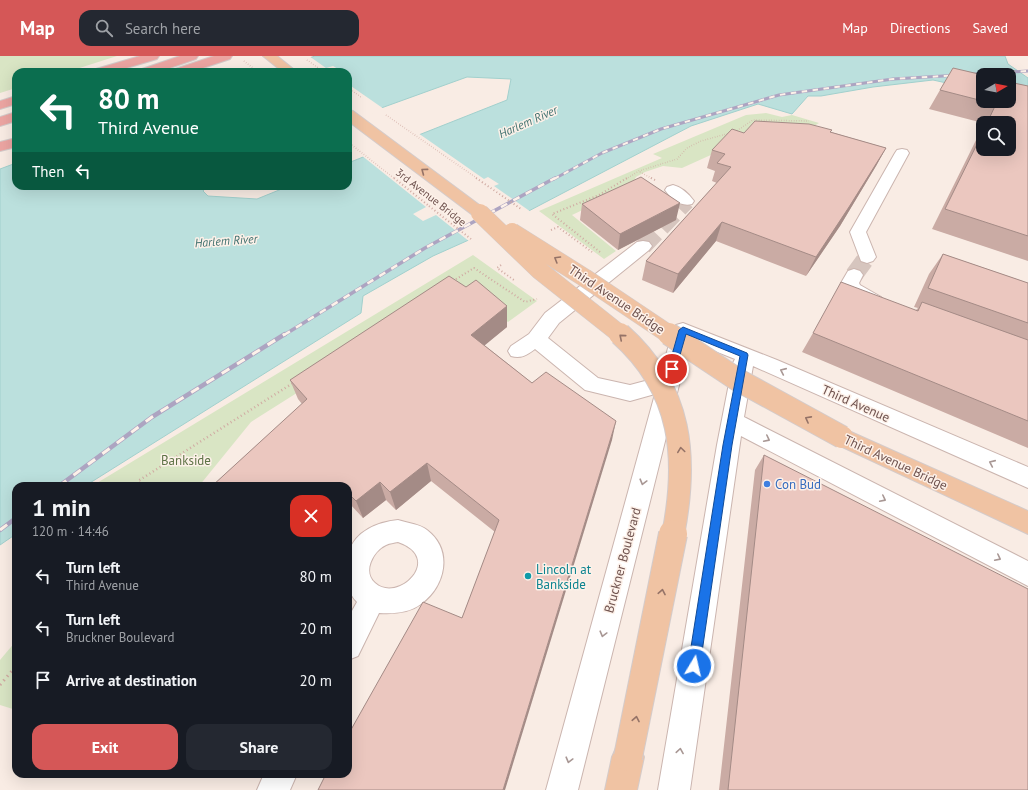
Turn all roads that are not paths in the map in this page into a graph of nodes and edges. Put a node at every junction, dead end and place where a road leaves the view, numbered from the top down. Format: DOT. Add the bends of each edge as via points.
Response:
graph roads {
  1 [pos="145,56"];
  2 [pos="153,56"];
  3 [pos="192,56"];
  4 [pos="226,56"];
  5 [pos="269,56"];
  6 [pos="237,58"];
  7 [pos="112,68"];
  8 [pos="114,68"];
  9 [pos="158,68"];
  10 [pos="191,68"];
  11 [pos="208,68"];
  12 [pos="286,68"];
  13 [pos="12,101"];
  14 [pos="0,105"];
  15 [pos="352,117"];
  16 [pos="12,118"];
  17 [pos="0,122"];
  18 [pos="12,130"];
  19 [pos="0,134"];
  20 [pos="12,143"];
  21 [pos="0,147"];
  22 [pos="902,153"];
  23 [pos="673,190"];
  24 [pos="686,201"];
  25 [pos="480,213"];
  26 [pos="643,246"];
  27 [pos="867,257"];
  28 [pos="854,275"];
  29 [pos="894,308"];
  30 [pos="683,330"];
  31 [pos="536,339"];
  32 [pos="518,351"];
  33 [pos="744,355"];
  34 [pos="668,383"];
  35 [pos="732,421"];
  36 [pos="1028,478"];
  37 [pos="1028,523"];
  38 [pos="1028,574"];
  39 [pos="373,598"];
  40 [pos="352,638"];
  41 [pos="280,778"];
  42 [pos="273,790"];
  43 [pos="562,790"];
  44 [pos="621,790"];
  45 [pos="674,790"];
  1 -- 7 [label="highway"];
  2 -- 8 [label="highway"];
  3 -- 9 [label="highway"];
  4 -- 10 [label="highway"];
  5 -- 12 [label="main road"];
  6 -- 11 [label="highway"];
  13 -- 14 [label="highway"];
  25 -- 15 [label="main road, Third Avenue Bridge, one-way"];
  16 -- 17 [label="highway"];
  18 -- 19 [label="highway"];
  20 -- 21 [label="highway"];
  22 -- 27 [label="street" via="858,232"];
  23 -- 24 [label="street"];
  37 -- 25 [label="main road, Third Avenue Bridge, one-way, bridge" via="842,437 738,379 566,264"];
  44 -- 25 [label="main road, one-way, bridge" via="679,504 682,481 679,436 663,389 626,340 547,277"];
  26 -- 31 [label="street" via="552,318"];
  28 -- 29 [label="street" via="850,283 852,289 864,297"];
  30 -- 33 [label="street, Third Avenue"];
  30 -- 34 [label="street, Bruckner Boulevard"];
  31 -- 32 [label="street"];
  31 -- 34 [label="street" via="592,384 630,393"];
  33 -- 35 [label="street"];
  36 -- 33 [label="street, Third Avenue, one-way"];
  34 -- 43 [label="street, Bruckner Boulevard, one-way"];
  35 -- 38 [label="street, one-way"];
  45 -- 35 [label="street, one-way"];
  39 -- 40 [label="street"];
  41 -- 42 [label="street"];
}
